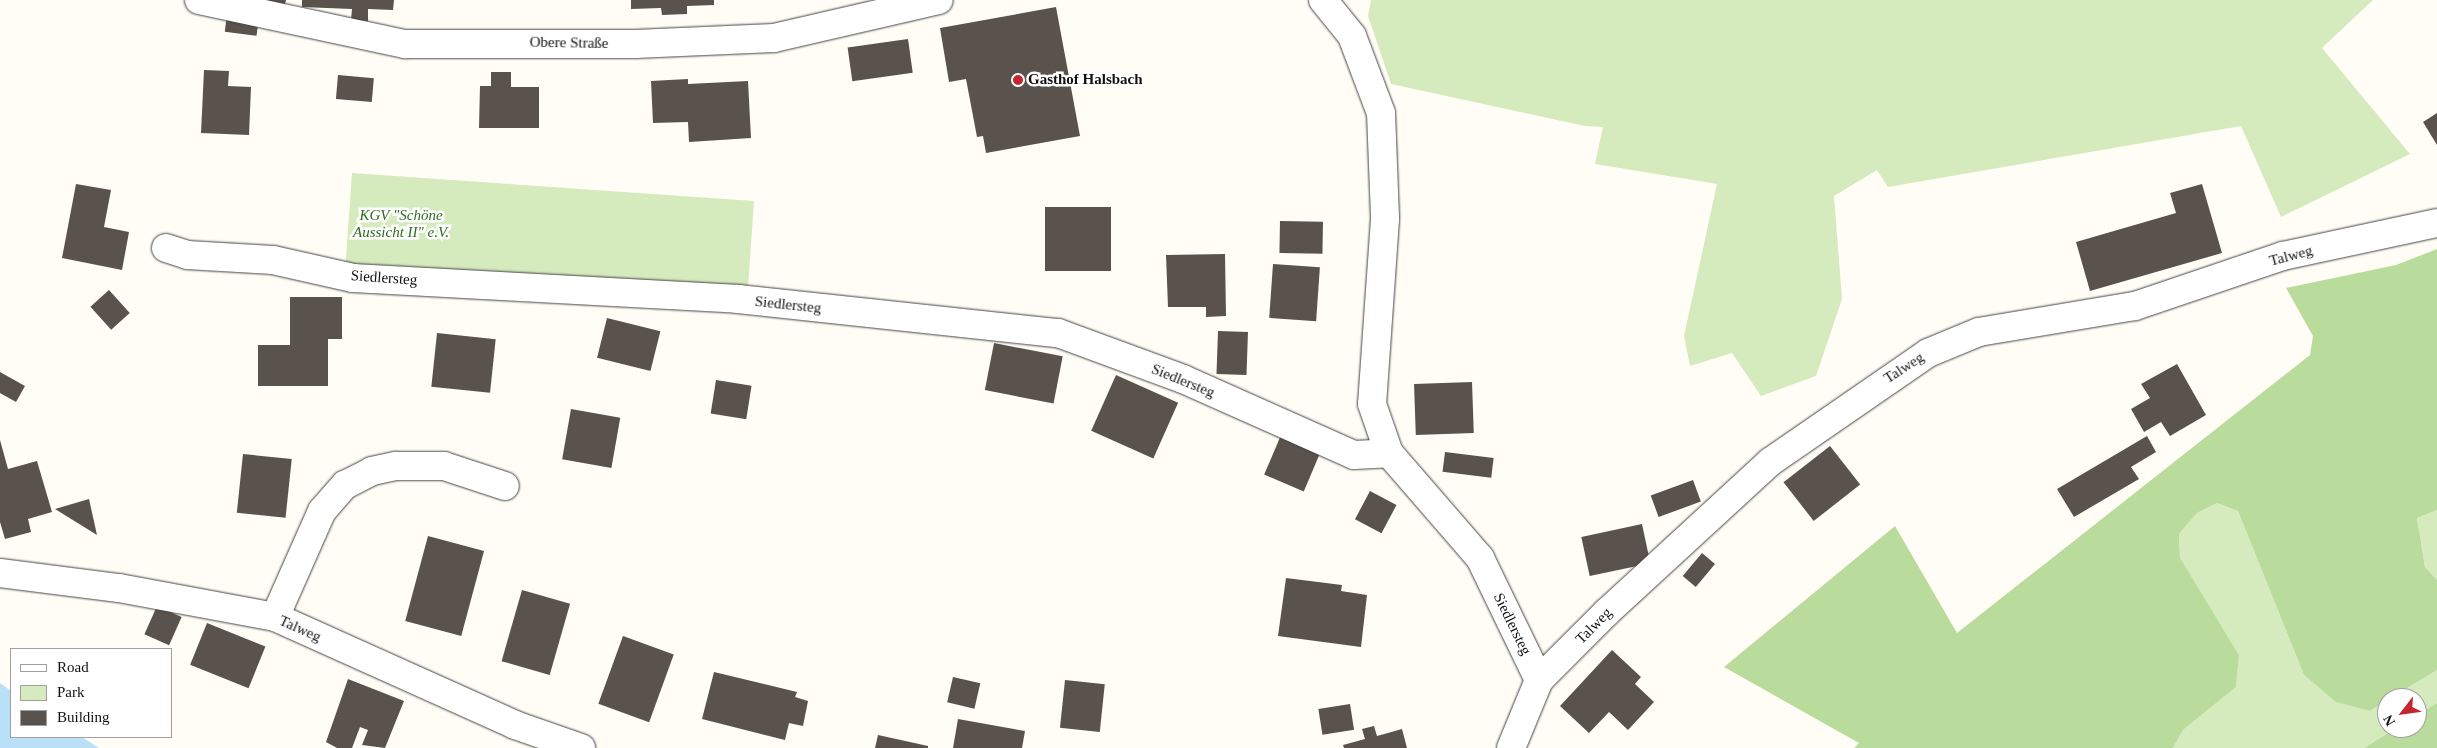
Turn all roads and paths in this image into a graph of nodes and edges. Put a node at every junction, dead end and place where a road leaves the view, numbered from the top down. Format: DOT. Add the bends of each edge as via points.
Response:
graph roads {
  1 [pos="199,0"];
  2 [pos="939,0"];
  3 [pos="1323,0"];
  4 [pos="2437,223"];
  5 [pos="166,248"];
  6 [pos="1389,453"];
  7 [pos="505,486"];
  8 [pos="0,573"];
  9 [pos="275,617"];
  10 [pos="1539,680"];
  11 [pos="581,748"];
  12 [pos="1511,748"];
  1 -- 2 [label="street, Obere Straße" via="405,44 635,44 774,38"];
  3 -- 6 [label="street, Siedlersteg" via="1352,36 1381,113 1385,219 1372,404"];
  4 -- 10 [label="street, Talweg" via="2283,256 2135,306 1979,332 1928,353 1770,462 1607,612"];
  5 -- 6 [label="street, Siedlersteg" via="187,255 273,260 353,278 738,299 1058,332 1183,379 1354,455"];
  6 -- 10 [label="street, Siedlersteg" via="1480,558"];
  7 -- 9 [label="street" via="444,466 396,466 372,471 345,485 322,511"];
  8 -- 9 [label="street, Talweg" via="119,588"];
  9 -- 11 [label="street, Talweg" via="515,725"];
  10 -- 12 [label="street, Talweg"];
}
